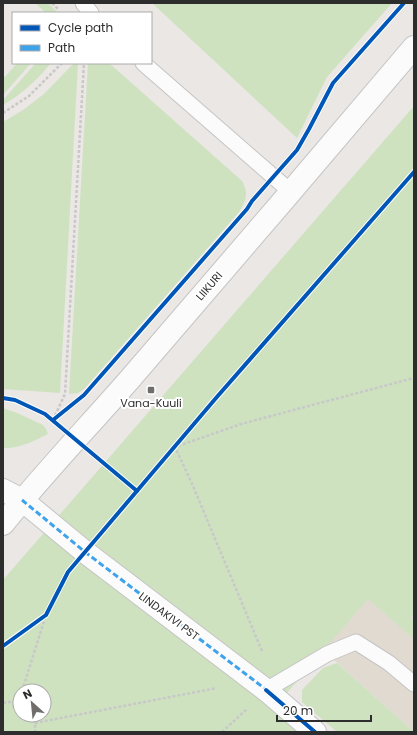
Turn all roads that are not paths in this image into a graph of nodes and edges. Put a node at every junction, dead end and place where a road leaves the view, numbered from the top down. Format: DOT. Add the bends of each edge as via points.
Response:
graph roads {
  1 [pos="83,3"];
  2 [pos="90,12"];
  3 [pos="414,47"];
  4 [pos="144,64"];
  5 [pos="291,192"];
  6 [pos="3,490"];
  7 [pos="22,500"];
  8 [pos="3,524"];
  9 [pos="414,684"];
  10 [pos="266,690"];
  11 [pos="315,732"];
  1 -- 2 [label="lane"];
  3 -- 5 [label="street, LIIKURI"];
  4 -- 5 [label="lane"];
  5 -- 7 [label="street, LIIKURI"];
  6 -- 7 [label="street"];
  7 -- 8 [label="street, LIIKURI"];
  7 -- 10 [label="street, LINDAKIVI PST" via="85,552"];
  9 -- 10 [label="lane" via="389,663 356,642 327,654"];
  10 -- 11 [label="street, LINDAKIVI PST"];
}
